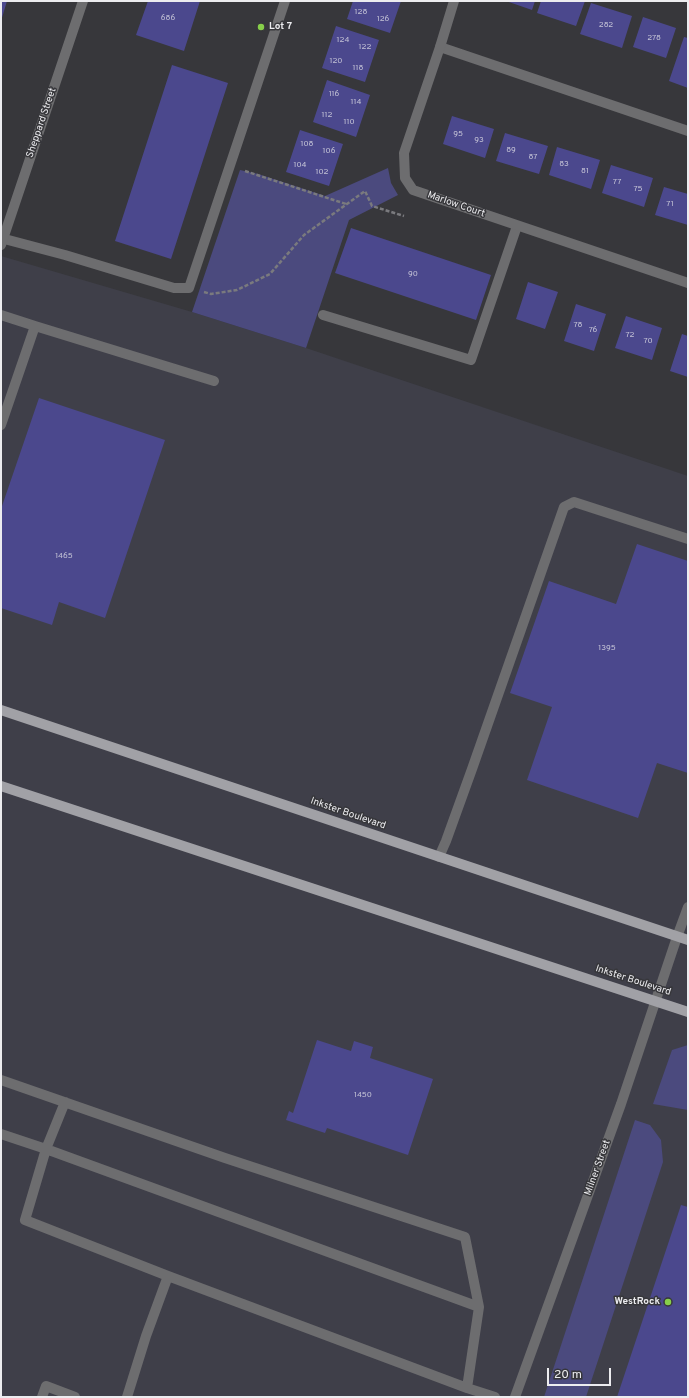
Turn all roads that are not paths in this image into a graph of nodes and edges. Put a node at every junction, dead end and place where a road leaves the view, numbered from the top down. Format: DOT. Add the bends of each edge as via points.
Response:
graph roads {
  1 [pos="83,1"];
  2 [pos="285,1"];
  3 [pos="454,1"];
  4 [pos="440,47"];
  5 [pos="688,131"];
  6 [pos="517,226"];
  7 [pos="2,241"];
  8 [pos="688,283"];
  9 [pos="324,314"];
  10 [pos="1,315"];
  11 [pos="35,326"];
  12 [pos="214,381"];
  13 [pos="1,425"];
  14 [pos="688,539"];
  15 [pos="1,710"];
  16 [pos="1,786"];
  17 [pos="439,857"];
  18 [pos="688,907"];
  19 [pos="677,937"];
  20 [pos="688,940"];
  21 [pos="656,1002"];
  22 [pos="688,1012"];
  23 [pos="1,1080"];
  24 [pos="65,1102"];
  25 [pos="1,1134"];
  26 [pos="46,1149"];
  27 [pos="168,1276"];
  28 [pos="479,1307"];
  29 [pos="467,1388"];
  30 [pos="42,1397"];
  31 [pos="75,1397"];
  32 [pos="127,1397"];
  33 [pos="495,1397"];
  34 [pos="515,1397"];
  1 -- 7 [label="street, Sheppard Street"];
  2 -- 7 [label="street" via="189,288 174,288 65,255"];
  3 -- 4 [label="street, Marlow Court"];
  4 -- 5 [label="street"];
  4 -- 6 [label="street, Marlow Court" via="404,152 405,178 413,190"];
  6 -- 8 [label="street, Marlow Court"];
  6 -- 9 [label="street" via="471,360"];
  10 -- 11 [label="street"];
  11 -- 12 [label="street"];
  11 -- 13 [label="street"];
  14 -- 17 [label="street" via="574,502 564,507"];
  15 -- 17 [label="main road, Inkster Boulevard"];
  16 -- 21 [label="main road, Inkster Boulevard"];
  17 -- 19 [label="main road, Inkster Boulevard"];
  18 -- 19 [label="street, Milner Street"];
  19 -- 20 [label="main road, Inkster Boulevard"];
  19 -- 21 [label="street, Milner Street"];
  21 -- 22 [label="main road, Inkster Boulevard"];
  21 -- 34 [label="street, Milner Street"];
  23 -- 24 [label="street"];
  24 -- 26 [label="street"];
  24 -- 28 [label="street" via="465,1237"];
  25 -- 26 [label="street"];
  26 -- 27 [label="street" via="25,1220"];
  26 -- 28 [label="street"];
  27 -- 29 [label="street"];
  27 -- 32 [label="street"];
  28 -- 29 [label="street"];
  29 -- 33 [label="street"];
  30 -- 31 [label="street" via="46,1386"];
}
